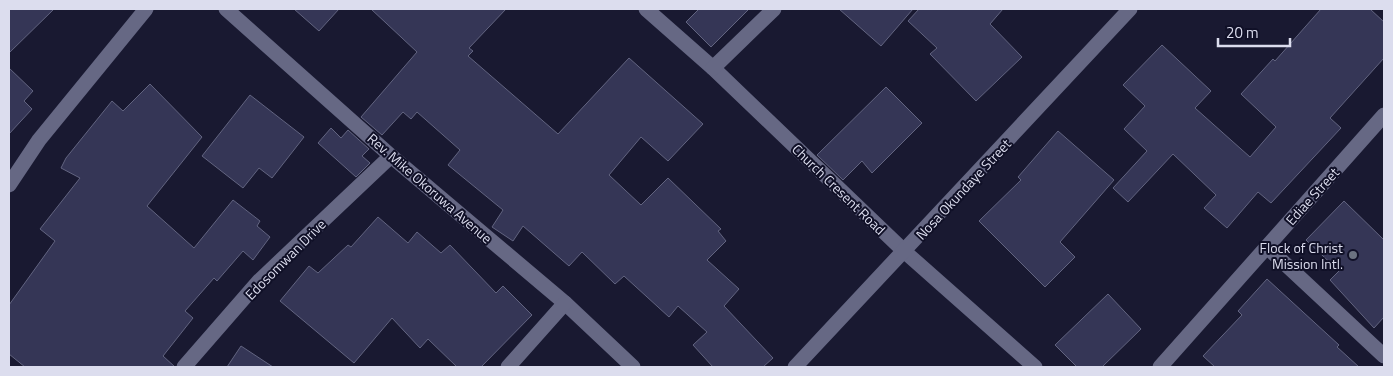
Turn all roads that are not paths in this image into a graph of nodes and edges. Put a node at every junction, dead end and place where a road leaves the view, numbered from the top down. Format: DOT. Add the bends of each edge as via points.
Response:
graph roads {
  1 [pos="146,9"];
  2 [pos="226,9"];
  3 [pos="646,9"];
  4 [pos="774,9"];
  5 [pos="1130,9"];
  6 [pos="713,68"];
  7 [pos="1384,115"];
  8 [pos="391,156"];
  9 [pos="9,185"];
  10 [pos="1267,247"];
  11 [pos="905,252"];
  12 [pos="565,303"];
  13 [pos="1384,356"];
  14 [pos="184,367"];
  15 [pos="508,367"];
  16 [pos="633,367"];
  17 [pos="795,367"];
  18 [pos="1035,367"];
  19 [pos="1160,367"];
  1 -- 9 [label="street" via="39,140"];
  2 -- 8 [label="street, Rev. Mike Okoruwa Avenue"];
  3 -- 6 [label="street, Church Cresent Road"];
  4 -- 6 [label="street"];
  5 -- 11 [label="street, Nosa Okundaye Street"];
  6 -- 11 [label="street, Church Cresent Road"];
  7 -- 10 [label="street, Ediae Street"];
  8 -- 12 [label="street, Rev. Mike Okoruwa Avenue"];
  8 -- 14 [label="street, Edosomwan Drive" via="259,281"];
  10 -- 13 [label="street"];
  10 -- 19 [label="street, Ediae Street"];
  11 -- 17 [label="street, Nosa Okundaye Street"];
  11 -- 18 [label="street, Church Cresent Road"];
  12 -- 15 [label="street"];
  12 -- 16 [label="street, Rev. Mike Okoruwa Avenue"];
}
